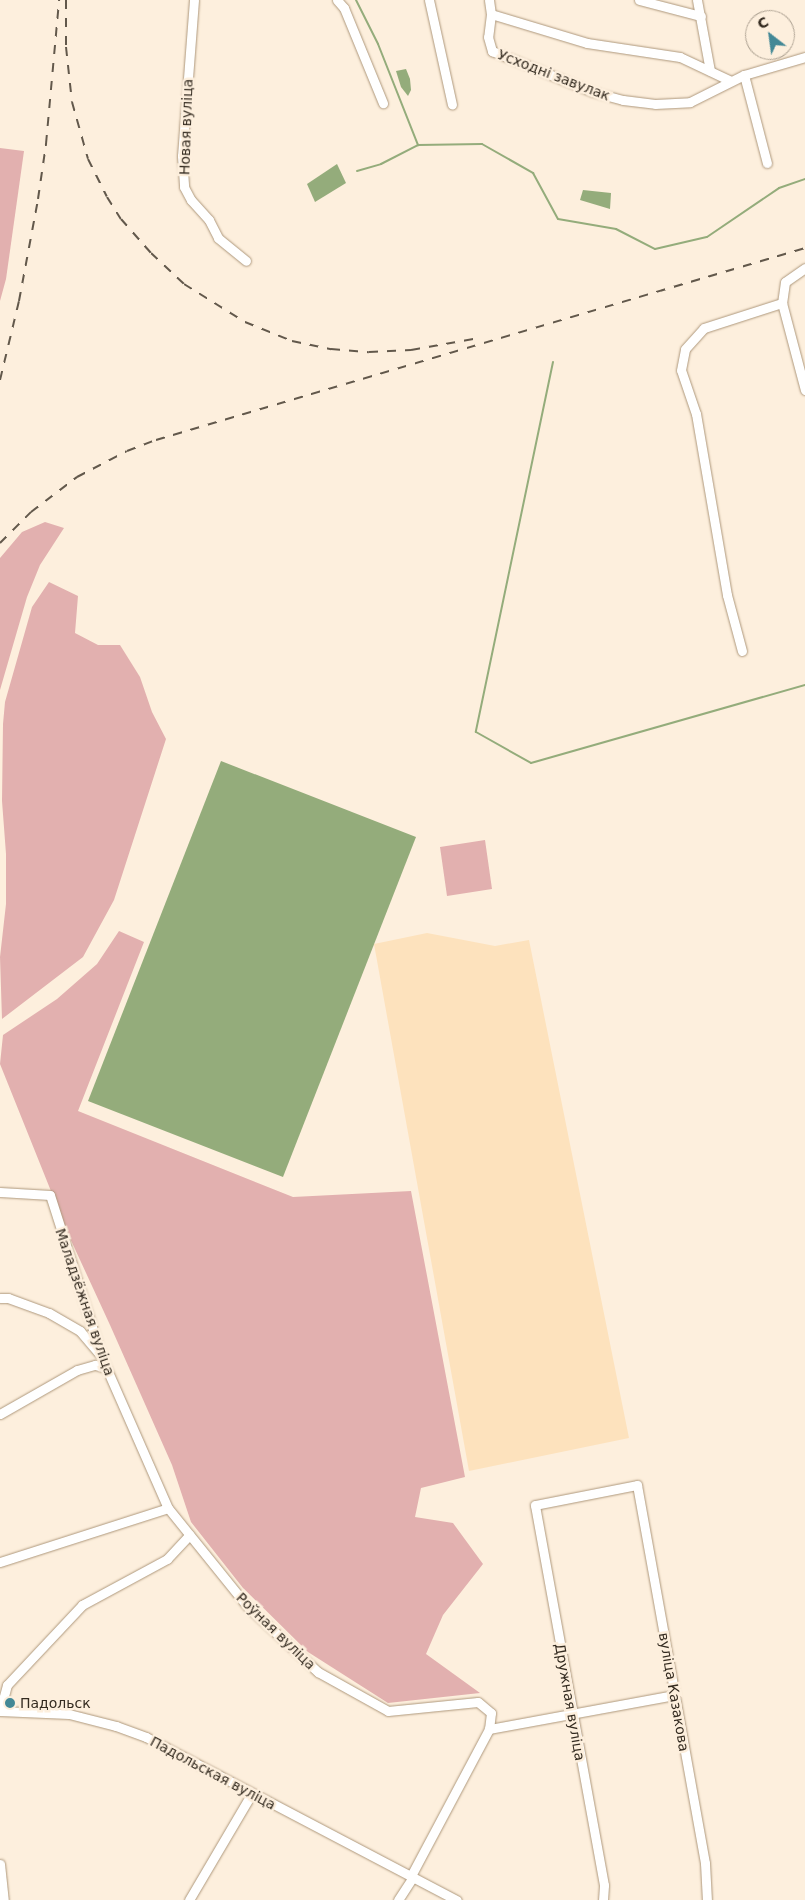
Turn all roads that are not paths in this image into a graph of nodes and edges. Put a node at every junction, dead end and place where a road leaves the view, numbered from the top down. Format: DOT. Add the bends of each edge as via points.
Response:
graph roads {
  1 [pos="194,0"];
  2 [pos="337,0"];
  3 [pos="429,0"];
  4 [pos="489,0"];
  5 [pos="640,0"];
  6 [pos="697,0"];
  7 [pos="490,14"];
  8 [pos="701,16"];
  9 [pos="805,57"];
  10 [pos="710,71"];
  11 [pos="744,75"];
  12 [pos="731,80"];
  13 [pos="383,103"];
  14 [pos="452,104"];
  15 [pos="767,163"];
  16 [pos="246,261"];
  17 [pos="805,268"];
  18 [pos="782,303"];
  19 [pos="805,390"];
  20 [pos="742,651"];
  21 [pos="0,1192"];
  22 [pos="0,1298"];
  23 [pos="102,1358"];
  24 [pos="106,1368"];
  25 [pos="0,1414"];
  26 [pos="637,1485"];
  27 [pos="168,1508"];
  28 [pos="189,1535"];
  29 [pos="0,1562"];
  30 [pos="674,1695"];
  31 [pos="0,1711"];
  32 [pos="572,1715"];
  33 [pos="490,1728"];
  34 [pos="252,1793"];
  35 [pos="0,1864"];
  36 [pos="412,1876"];
  37 [pos="4,1900"];
  38 [pos="189,1900"];
  39 [pos="398,1900"];
  40 [pos="458,1900"];
  41 [pos="602,1900"];
  42 [pos="707,1900"];
  1 -- 16 [label="street, Новая вуліца" via="182,156 184,187 218,238"];
  2 -- 13 [label="street" via="344,8"];
  3 -- 14 [label="street"];
  4 -- 7 [label="street"];
  5 -- 8 [label="street"];
  6 -- 8 [label="street"];
  7 -- 10 [label="street" via="587,43 680,57"];
  7 -- 12 [label="street, Усходні завулак" via="488,37 492,51 593,92 647,103 690,102"];
  8 -- 10 [label="street"];
  9 -- 11 [label="street, Усходні завулак"];
  10 -- 12 [label="street"];
  11 -- 12 [label="street, Усходні завулак"];
  11 -- 15 [label="street"];
  17 -- 18 [label="street" via="785,282"];
  18 -- 19 [label="street"];
  18 -- 20 [label="street" via="704,328 685,349 681,370 696,414 727,595"];
  21 -- 23 [label="street, Маладзёжная вуліца" via="50,1195"];
  22 -- 23 [label="street" via="57,1317 80,1331"];
  23 -- 24 [label="street, Маладзёжная вуліца"];
  24 -- 25 [label="street" via="95,1364 77,1370"];
  24 -- 27 [label="street, Маладзёжная вуліца"];
  26 -- 30 [label="street, вуліца Казакова"];
  26 -- 32 [label="street, Дружная вуліца" via="534,1505"];
  27 -- 28 [label="street, Маладзёжная вуліца"];
  27 -- 29 [label="street"];
  28 -- 31 [label="street" via="167,1559 82,1605 7,1685"];
  28 -- 33 [label="street, Роўная вуліца" via="248,1607 318,1672 388,1711 478,1702 491,1713"];
  30 -- 32 [label="street"];
  30 -- 42 [label="street, вуліца Казакова" via="706,1863"];
  31 -- 34 [label="street, Падольская вуліца" via="69,1714 116,1726 146,1737"];
  32 -- 33 [label="street"];
  32 -- 41 [label="street, Дружная вуліца" via="604,1884"];
  33 -- 36 [label="street"];
  34 -- 36 [label="street, Падольская вуліца"];
  34 -- 38 [label="street"];
  35 -- 37 [label="street"];
  36 -- 39 [label="street"];
  36 -- 40 [label="street, Падольская вуліца"];
}
